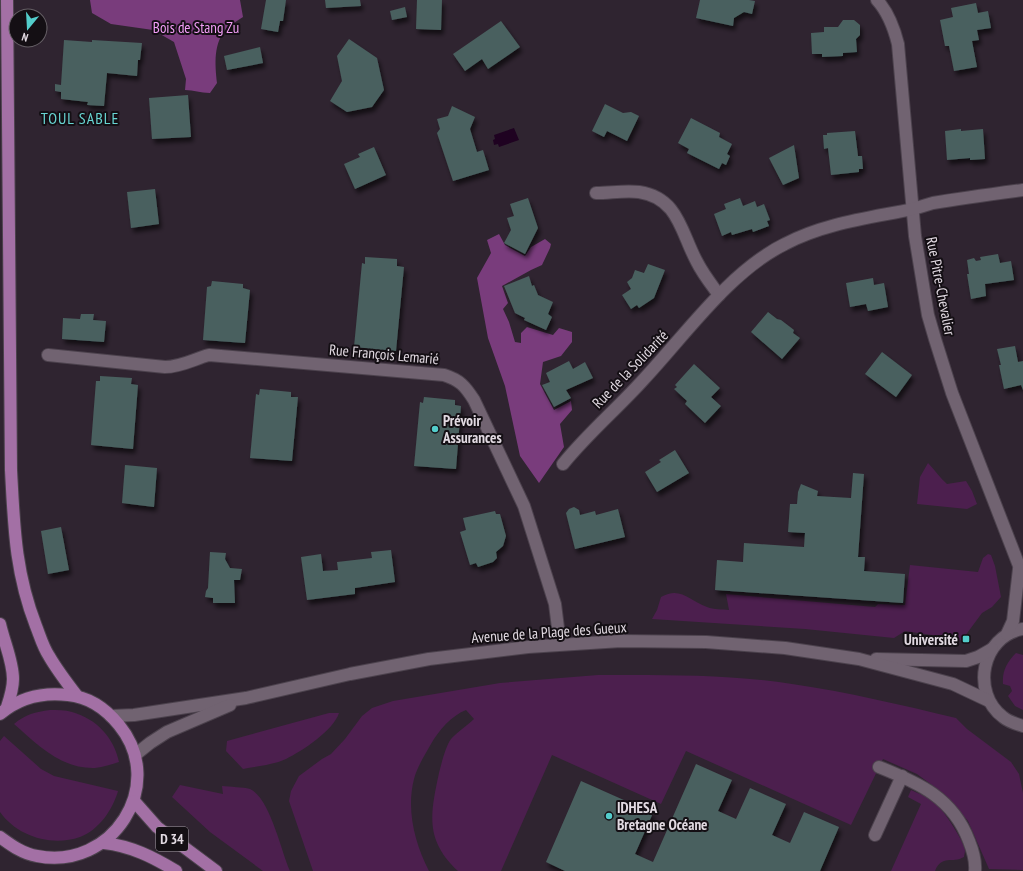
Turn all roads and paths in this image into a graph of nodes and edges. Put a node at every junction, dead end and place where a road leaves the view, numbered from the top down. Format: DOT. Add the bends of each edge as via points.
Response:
graph roads {
  1 [pos="7,0"];
  2 [pos="882,2"];
  3 [pos="1023,190"];
  4 [pos="596,193"];
  5 [pos="913,209"];
  6 [pos="719,295"];
  7 [pos="48,355"];
  8 [pos="563,464"];
  9 [pos="1021,572"];
  10 [pos="0,624"];
  11 [pos="1023,628"];
  12 [pos="1008,634"];
  13 [pos="560,644"];
  14 [pos="992,649"];
  15 [pos="859,659"];
  16 [pos="77,696"];
  17 [pos="246,698"];
  18 [pos="989,701"];
  19 [pos="4,710"];
  20 [pos="111,716"];
  21 [pos="1023,726"];
  22 [pos="135,755"];
  23 [pos="880,766"];
  24 [pos="902,776"];
  25 [pos="134,801"];
  26 [pos="875,834"];
  27 [pos="0,837"];
  28 [pos="104,843"];
  29 [pos="176,871"];
  30 [pos="216,871"];
  31 [pos="975,871"];
  1 -- 16 [label="main road" via="11,470 16,551 24,590 40,636 48,655"];
  2 -- 5 [label="street, Rue Pitre-Chevalier" via="898,44"];
  3 -- 5 [label="street, Rue de la Solidarité"];
  4 -- 6 [label="street" via="638,192 649,194 668,205 679,220 697,262"];
  5 -- 6 [label="street, Rue de la Solidarité" via="855,220 809,233 786,243 745,270"];
  5 -- 9 [label="street, Rue Pitre-Chevalier" via="920,267 934,339 952,393"];
  6 -- 8 [label="street, Rue de la Solidarité" via="644,380 585,438"];
  7 -- 13 [label="street, Rue François Lemarié" via="176,367 209,355 444,375 460,382 474,400 524,506 555,604"];
  9 -- 12 [label="street, Rue Pitre-Chevalier" via="1013,621"];
  10 -- 19 [label="main road" via="13,679"];
  11 -- 12 [label="street"];
  12 -- 14 [label="street"];
  13 -- 15 [label="street, Avenue de la Plage des Gueux" via="621,641 706,642 785,648"];
  13 -- 17 [label="street, Avenue de la Plage des Gueux" via="407,663"];
  14 -- 15 [label="street, Avenue de la Plage des Gueux" via="966,661"];
  14 -- 18 [label="street" via="983,675"];
  15 -- 18 [label="street, Avenue de la Plage des Gueux" via="947,683"];
  16 -- 19 [label="main road" via="51,693 25,698"];
  16 -- 20 [label="main road" via="96,704"];
  17 -- 20 [label="street, Avenue de la Plage des Gueux" via="134,715"];
  17 -- 22 [label="street, Avenue de la Plage des Gueux" via="167,732"];
  18 -- 21 [label="street" via="1004,718"];
  20 -- 22 [label="main road" via="126,734"];
  22 -- 25 [label="main road" via="138,770"];
  23 -- 24 [label="street"];
  24 -- 26 [label="street"];
  24 -- 31 [label="street" via="931,791 952,811 966,834 975,859"];
  25 -- 28 [label="main road" via="122,824"];
  25 -- 30 [label="main road, D 34" via="157,827"];
  27 -- 28 [label="main road" via="12,847 36,856 62,858 87,852"];
  28 -- 29 [label="main road, D 34" via="136,850"];
}
